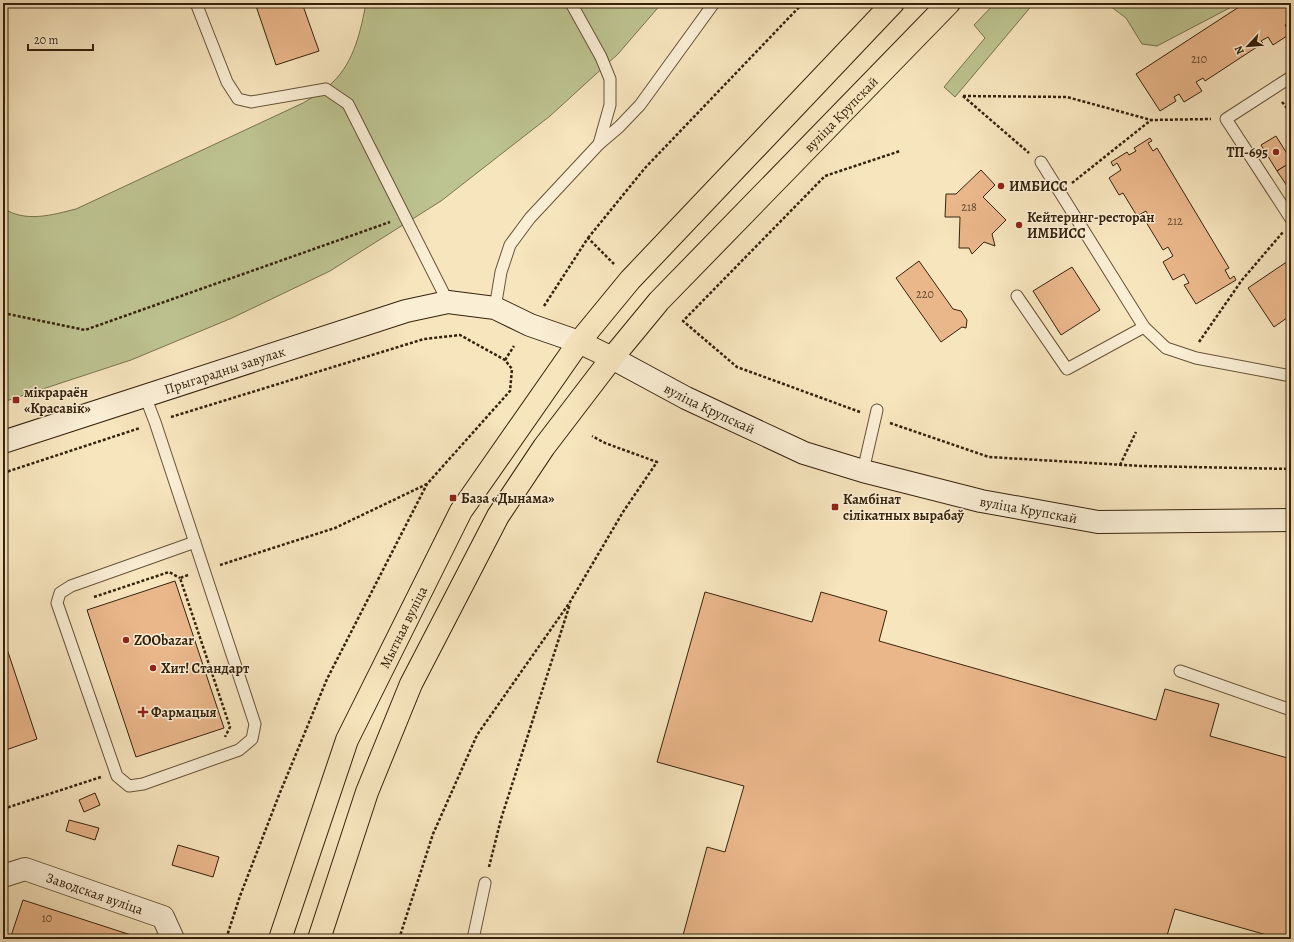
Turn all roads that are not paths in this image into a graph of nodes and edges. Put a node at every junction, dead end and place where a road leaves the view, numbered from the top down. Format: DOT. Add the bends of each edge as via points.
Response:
graph roads {
  1 [pos="196,3"];
  2 [pos="571,3"];
  3 [pos="714,3"];
  4 [pos="893,3"];
  5 [pos="949,3"];
  6 [pos="1291,77"];
  7 [pos="599,144"];
  8 [pos="1041,162"];
  9 [pos="1289,223"];
  10 [pos="1017,296"];
  11 [pos="448,302"];
  12 [pos="495,308"];
  13 [pos="1144,327"];
  14 [pos="579,342"];
  15 [pos="612,358"];
  16 [pos="1291,376"];
  17 [pos="145,396"];
  18 [pos="876,414"];
  19 [pos="3,442"];
  20 [pos="863,471"];
  21 [pos="1291,520"];
  22 [pos="195,542"];
  23 [pos="1180,671"];
  24 [pos="1291,710"];
  25 [pos="3,876"];
  26 [pos="486,883"];
  27 [pos="173,939"];
  28 [pos="280,939"];
  29 [pos="319,939"];
  30 [pos="472,939"];
  1 -- 11 [label="lane" via="227,82 238,99 251,102 326,89 348,104"];
  2 -- 7 [label="lane" via="601,57 610,79 610,105"];
  3 -- 7 [label="lane" via="640,104"];
  4 -- 14 [label="main road" via="652,256"];
  5 -- 15 [label="main road, вуліца Крупскай" via="659,301"];
  6 -- 9 [label="lane" via="1226,119"];
  7 -- 12 [label="lane" via="530,218 510,245 501,272"];
  8 -- 13 [label="lane"];
  10 -- 13 [label="lane" via="1067,369"];
  11 -- 12 [label="street, Прыгарадны завулак"];
  11 -- 17 [label="street, Прыгарадны завулак" via="406,311"];
  12 -- 14 [label="street, Прыгарадны завулак" via="530,325"];
  13 -- 16 [label="lane" via="1166,348 1189,356"];
  14 -- 15 [label="main road"];
  14 -- 28 [label="main road, Мытная вуліца" via="460,511 347,740"];
  15 -- 20 [label="street, вуліца Крупскай" via="686,398 797,450"];
  15 -- 29 [label="main road" via="544,447 498,516 411,684 367,792"];
  17 -- 19 [label="street, Прыгарадны завулак"];
  17 -- 22 [label="lane"];
  18 -- 20 [label="lane"];
  20 -- 21 [label="street, вуліца Крупскай" via="981,501 1098,522"];
  22 -- 22 [label="lane" via="71,586 60,593 57,603 117,776 129,786 143,784 239,750 252,739 255,724"];
  23 -- 24 [label="lane"];
  25 -- 27 [label="street, Заводская вуліца" via="25,868 163,917"];
  26 -- 30 [label="lane"];
}
